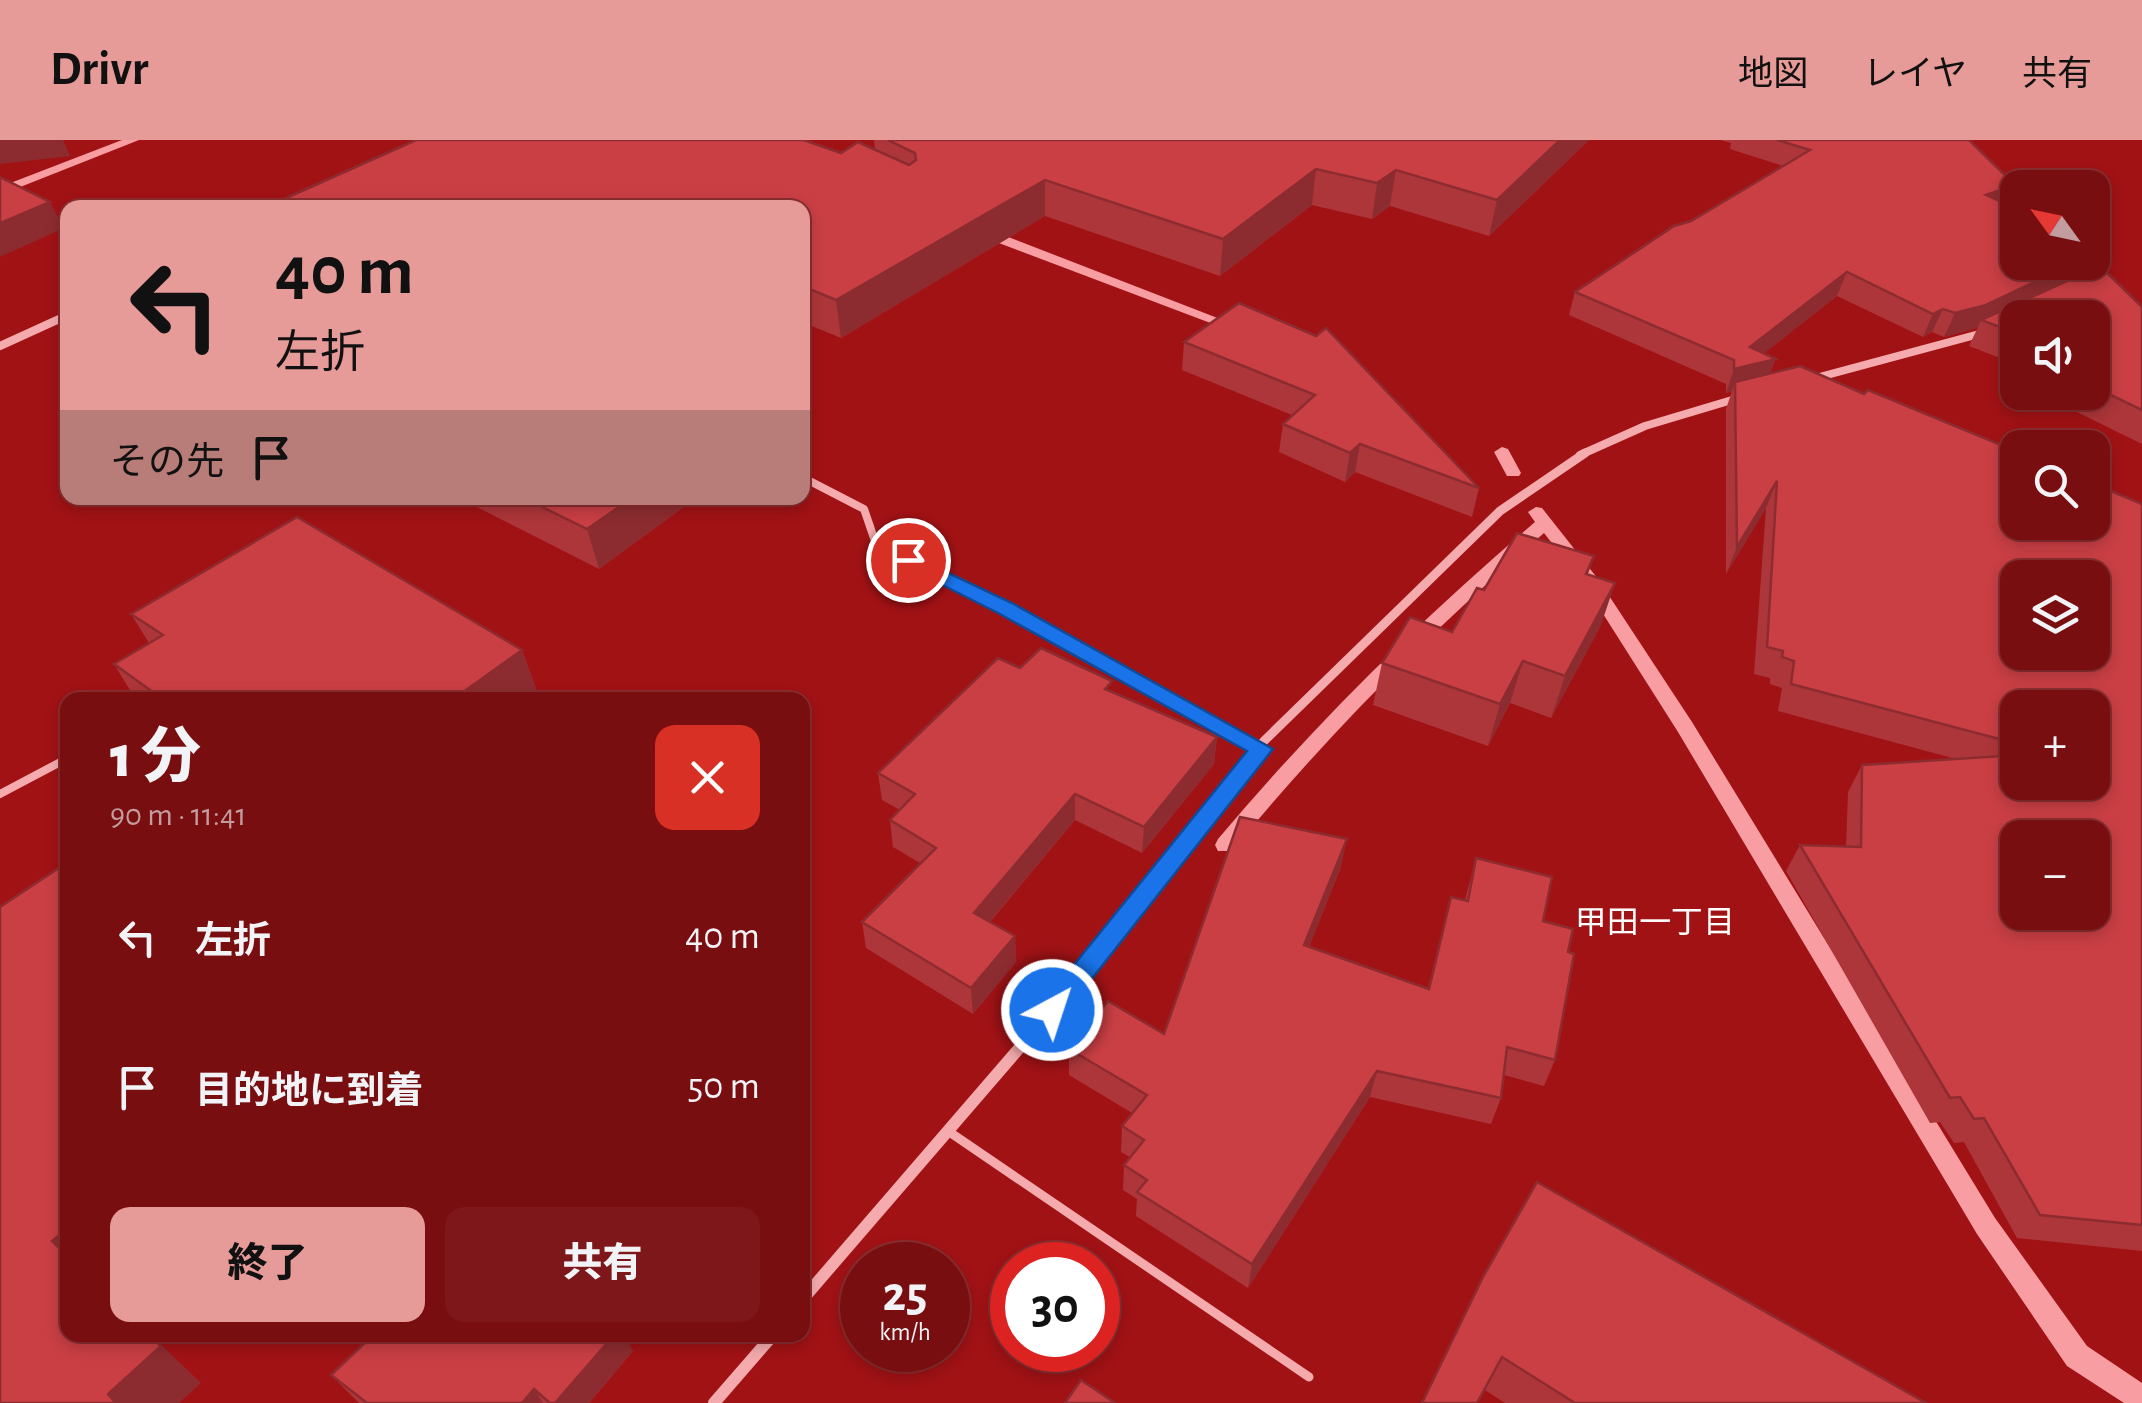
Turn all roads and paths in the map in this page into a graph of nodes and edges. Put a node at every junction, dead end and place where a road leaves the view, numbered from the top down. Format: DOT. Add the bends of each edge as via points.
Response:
graph roads {
  1 [pos="2093,280"];
  2 [pos="2099,280"];
  3 [pos="2080,286"];
  4 [pos="2108,289"];
  5 [pos="60,319"];
  6 [pos="1994,328"];
  7 [pos="0,346"];
  8 [pos="1804,380"];
  9 [pos="1750,394"];
  10 [pos="810,481"];
  11 [pos="1262,749"];
  12 [pos="60,762"];
  13 [pos="0,794"];
  14 [pos="948,1131"];
  15 [pos="810,1291"];
  16 [pos="766,1342"];
  17 [pos="1308,1377"];
  18 [pos="714,1403"];
  1 -- 3 [label="street"];
  2 -- 4 [label="street"];
  5 -- 7 [label="street"];
  6 -- 8 [label="street"];
  9 -- 11 [label="street" via="1596,446 1519,492"];
  10 -- 11 [label="lane" via="864,509 876,544"];
  11 -- 14 [label="street"];
  12 -- 13 [label="lane"];
  14 -- 15 [label="street"];
  14 -- 17 [label="lane"];
  16 -- 18 [label="street"];
}
